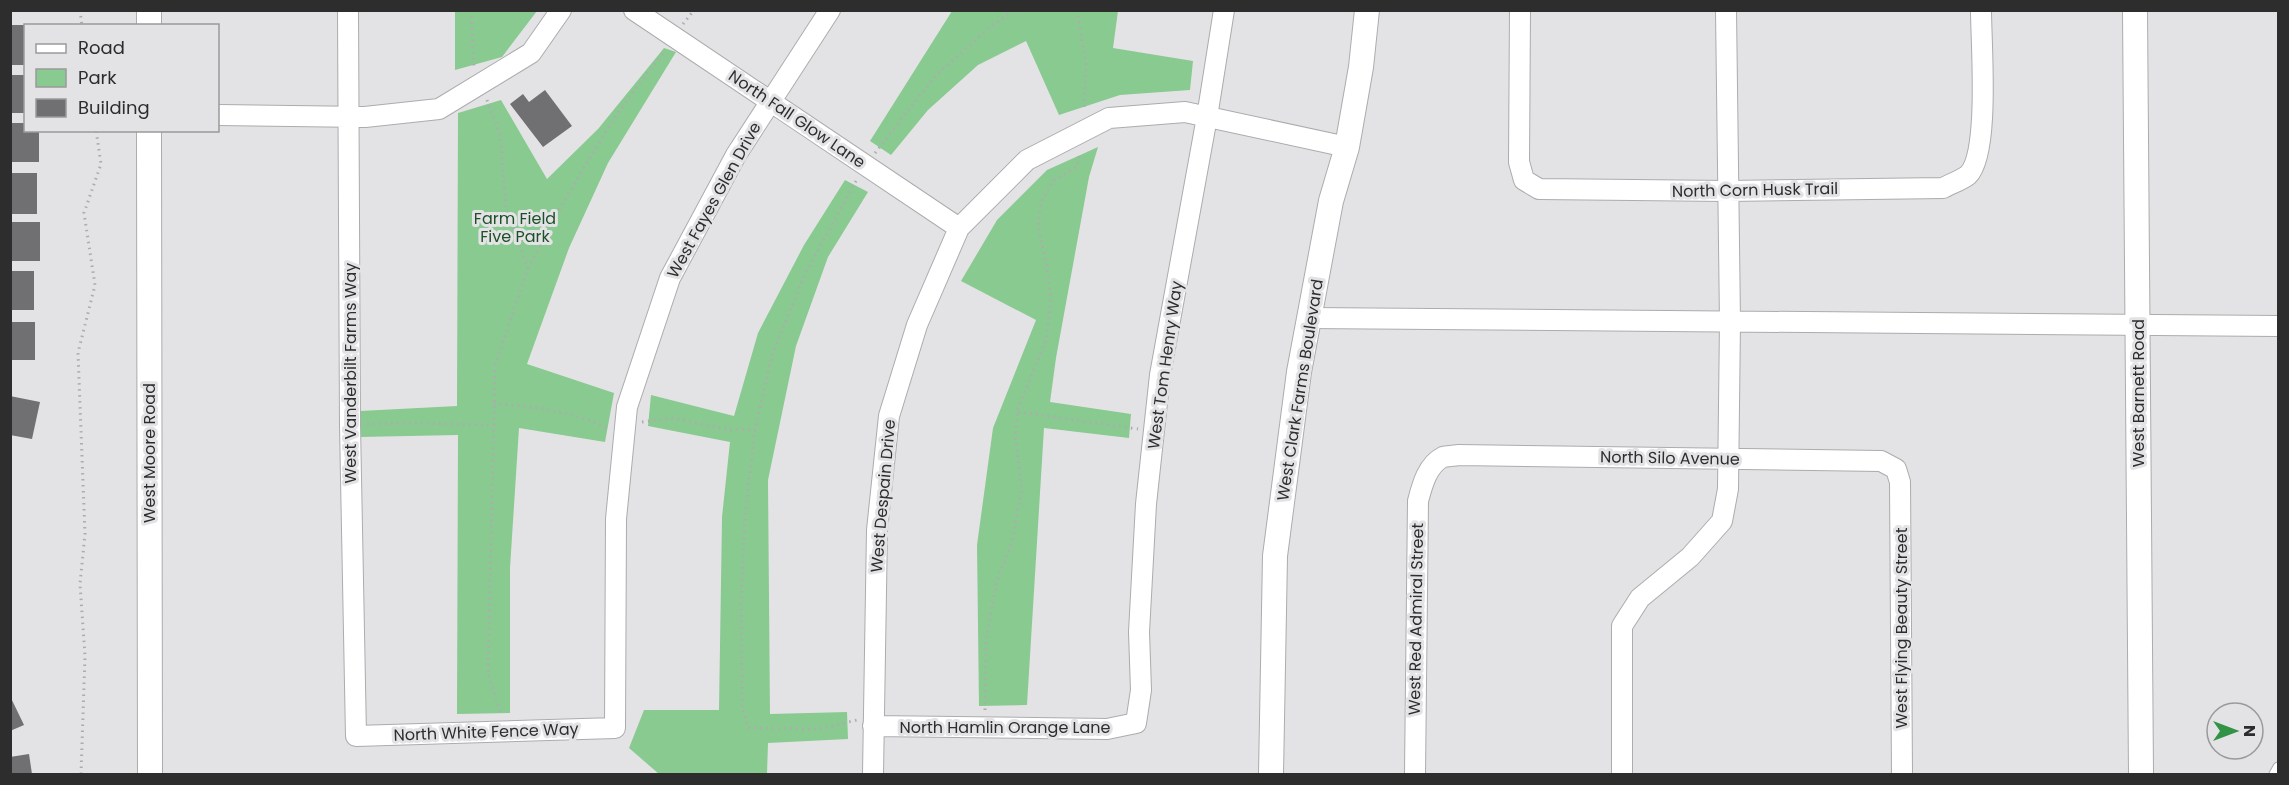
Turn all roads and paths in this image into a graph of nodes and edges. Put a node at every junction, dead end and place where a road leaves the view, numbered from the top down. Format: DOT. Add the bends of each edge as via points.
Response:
graph roads {
  1 [pos="348,10"];
  2 [pos="471,10"];
  3 [pos="561,10"];
  4 [pos="634,10"];
  5 [pos="694,10"];
  6 [pos="830,10"];
  7 [pos="1014,10"];
  8 [pos="1077,10"];
  9 [pos="1224,10"];
  10 [pos="1367,10"];
  11 [pos="1520,10"];
  12 [pos="1726,10"];
  13 [pos="1981,10"];
  14 [pos="2135,10"];
  15 [pos="673,36"];
  16 [pos="480,84"];
  17 [pos="771,101"];
  18 [pos="219,115"];
  19 [pos="349,117"];
  20 [pos="1208,117"];
  21 [pos="96,132"];
  22 [pos="149,132"];
  23 [pos="1083,132"];
  24 [pos="1347,147"];
  25 [pos="865,164"];
  26 [pos="1727,191"];
  27 [pos="959,228"];
  28 [pos="528,268"];
  29 [pos="1309,318"];
  30 [pos="1730,322"];
  31 [pos="2137,325"];
  32 [pos="2278,326"];
  33 [pos="494,403"];
  34 [pos="1018,412"];
  35 [pos="350,425"];
  36 [pos="494,425"];
  37 [pos="754,429"];
  38 [pos="1154,431"];
  39 [pos="624,438"];
  40 [pos="1729,459"];
  41 [pos="1432,467"];
  42 [pos="1900,482"];
  43 [pos="873,721"];
  44 [pos="1136,723"];
  45 [pos="615,728"];
  46 [pos="984,728"];
  47 [pos="506,731"];
  48 [pos="356,736"];
  49 [pos="2278,767"];
  50 [pos="81,774"];
  51 [pos="150,774"];
  52 [pos="873,774"];
  53 [pos="1271,774"];
  54 [pos="1415,774"];
  55 [pos="1622,774"];
  56 [pos="1902,774"];
  57 [pos="2141,774"];
  58 [pos="2274,774"];
  1 -- 19 [label="street, West Vanderbilt Farms Way"];
  2 -- 16 [label="path" via="473,65"];
  3 -- 16 [label="street" via="531,52"];
  4 -- 15 [label="street, North Fall Glow Lane"];
  5 -- 15 [label="path"];
  6 -- 17 [label="street, West Fayes Glen Drive"];
  7 -- 25 [label="path" via="936,75"];
  8 -- 23 [label="path" via="1086,64"];
  9 -- 20 [label="street, West Tom Henry Way"];
  10 -- 24 [label="street, West Clark Farms Boulevard"];
  11 -- 26 [label="street, North Corn Husk Trail" via="1519,162 1524,180 1539,189"];
  12 -- 26 [label="street"];
  13 -- 26 [label="street, North Corn Husk Trail" via="1982,138 1977,160 1968,175 1943,188"];
  14 -- 31 [label="street, West Barnett Road"];
  15 -- 17 [label="street, North Fall Glow Lane"];
  15 -- 28 [label="path" via="569,192"];
  16 -- 19 [label="street" via="439,109"];
  16 -- 28 [label="path" via="500,133 506,210"];
  17 -- 25 [label="street, North Fall Glow Lane"];
  17 -- 39 [label="street, West Fayes Glen Drive" via="736,155 670,278 627,407"];
  18 -- 19 [label="street"];
  19 -- 35 [label="street, West Vanderbilt Farms Way"];
  20 -- 23 [label="street, West Despain Drive" via="1185,112 1109,118"];
  20 -- 24 [label="street, West Despain Drive"];
  20 -- 38 [label="street, West Tom Henry Way" via="1160,375"];
  21 -- 50 [label="path" via="101,164 84,213 95,285 78,353 85,534 80,584 85,656"];
  22 -- 51 [label="street, West Moore Road"];
  23 -- 27 [label="street, West Despain Drive" via="1027,160"];
  23 -- 34 [label="path" via="1077,167 1054,180 1041,202 1038,226 1051,298 1046,340"];
  24 -- 29 [label="street, West Clark Farms Boulevard" via="1331,201"];
  25 -- 27 [label="street, North Fall Glow Lane"];
  25 -- 37 [label="path" via="801,284 772,355"];
  26 -- 30 [label="street"];
  27 -- 43 [label="street, West Despain Drive" via="917,325 889,416 878,530"];
  28 -- 33 [label="path" via="495,366"];
  29 -- 30 [label="street"];
  29 -- 53 [label="street, West Clark Farms Boulevard" via="1275,556"];
  30 -- 31 [label="street"];
  30 -- 40 [label="street"];
  31 -- 32 [label="street"];
  31 -- 57 [label="street, West Barnett Road"];
  33 -- 36 [label="path"];
  33 -- 39 [label="path" via="592,420"];
  34 -- 38 [label="path"];
  34 -- 46 [label="path" via="1015,437 1022,489 1012,542 996,583 986,642"];
  35 -- 36 [label="path"];
  35 -- 48 [label="street, West Vanderbilt Farms Way"];
  36 -- 47 [label="path" via="488,674"];
  37 -- 39 [label="path" via="731,430 671,418 637,422"];
  37 -- 43 [label="path" via="741,604 742,707 748,728 819,729"];
  38 -- 44 [label="street, West Tom Henry Way" via="1145,527 1139,632 1141,690"];
  39 -- 45 [label="street, West Fayes Glen Drive" via="616,519"];
  40 -- 41 [label="street, North Silo Avenue" via="1458,455 1443,457"];
  40 -- 42 [label="street, North Silo Avenue" via="1881,461 1896,469"];
  40 -- 55 [label="street" via="1722,521 1690,557 1640,598 1622,626"];
  41 -- 54 [label="street, West Red Admiral Street" via="1418,501"];
  42 -- 56 [label="street, West Flying Beauty Street"];
  43 -- 46 [label="street, North Hamlin Orange Lane"];
  43 -- 52 [label="street, West Despain Drive"];
  44 -- 46 [label="street, North Hamlin Orange Lane" via="1107,729"];
  45 -- 47 [label="street, North White Fence Way"];
  47 -- 48 [label="street, North White Fence Way"];
  49 -- 58 [label="lane"];
}
